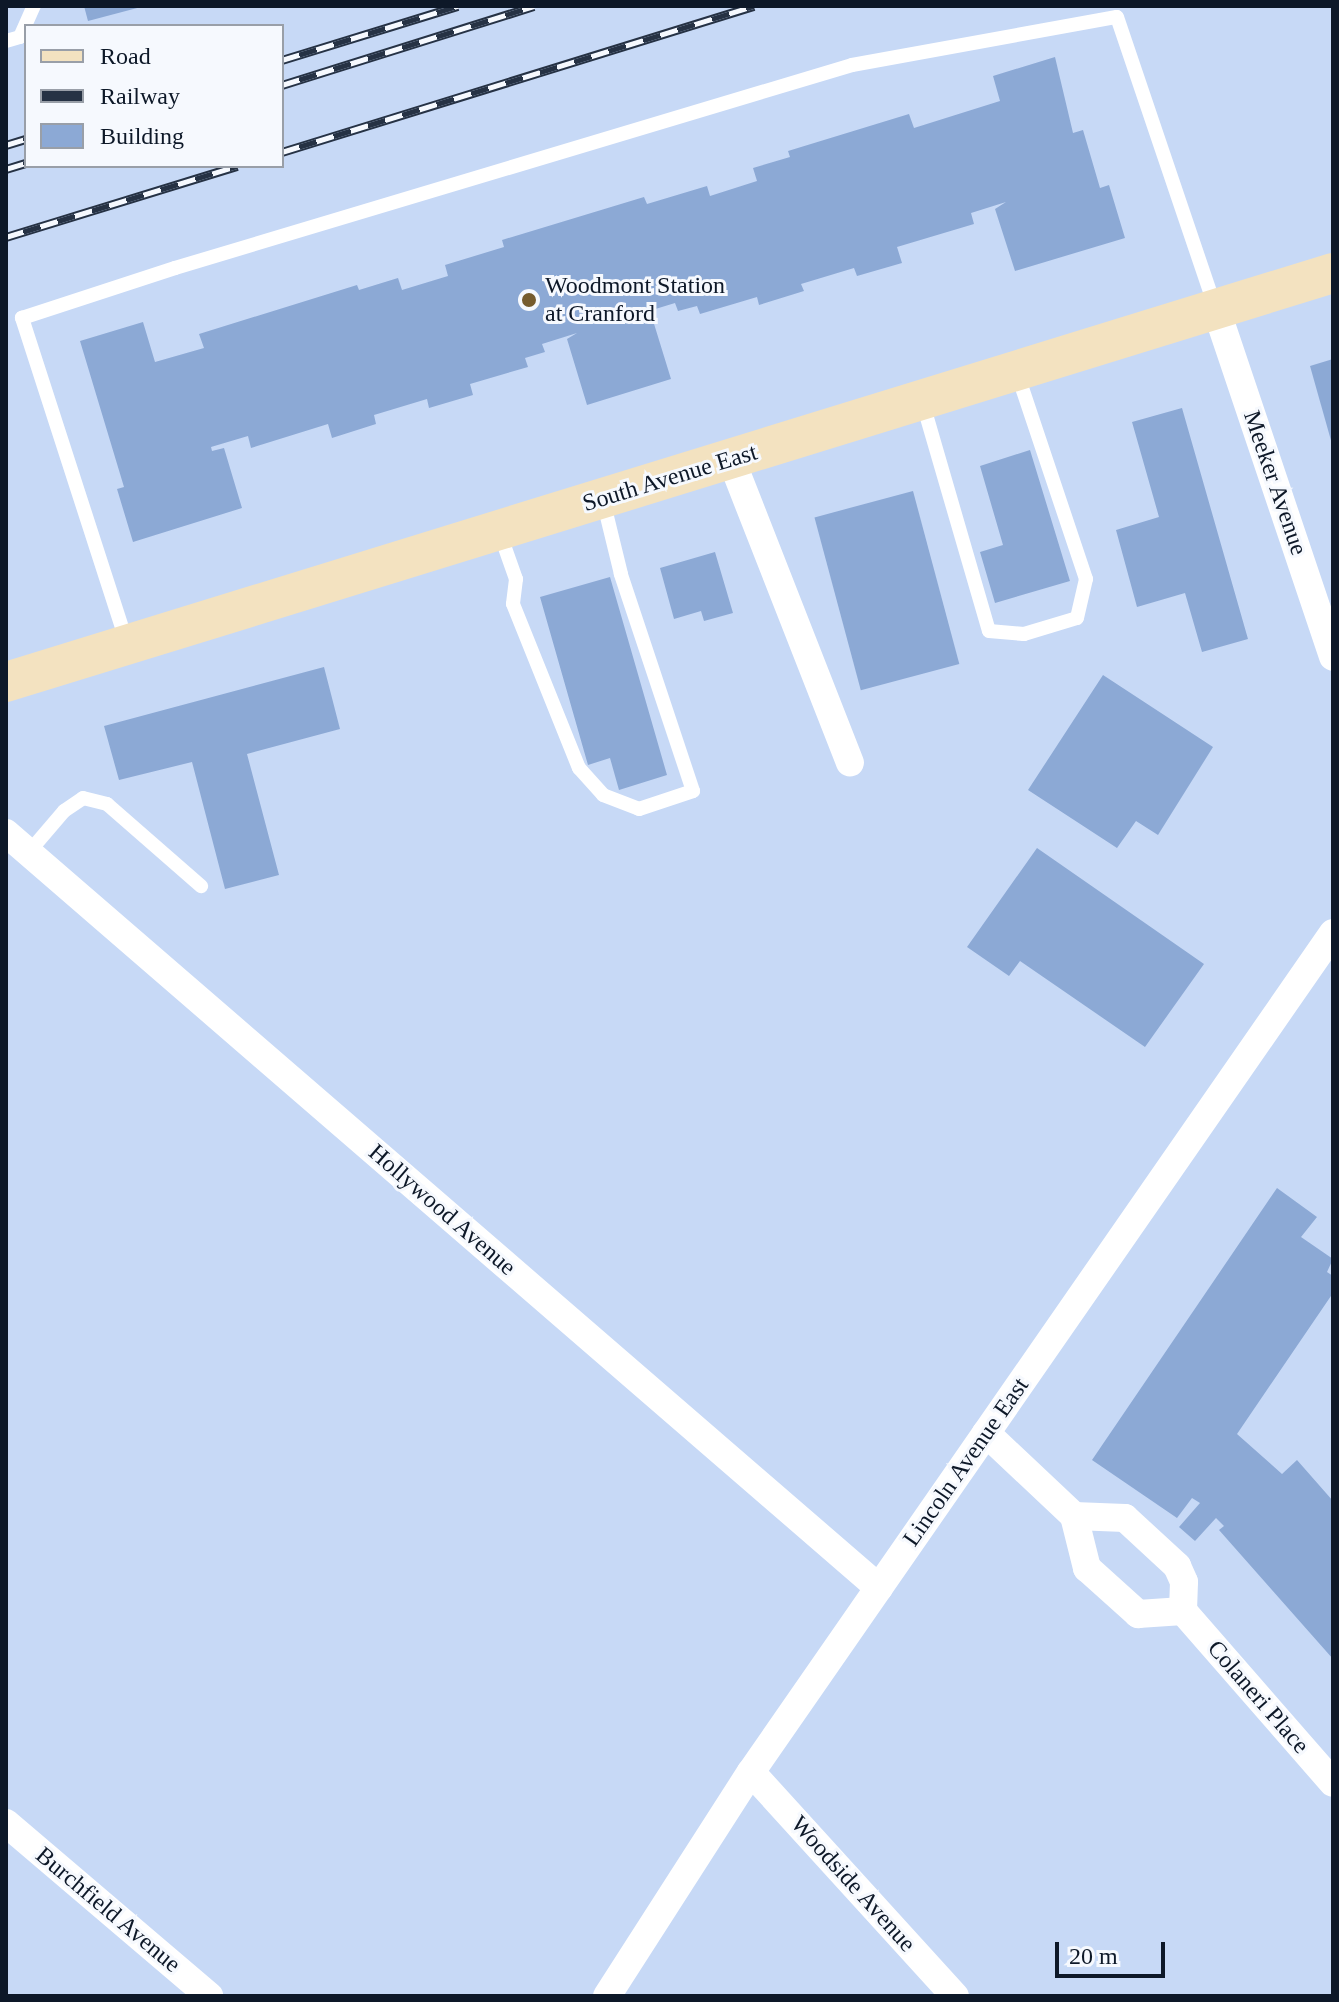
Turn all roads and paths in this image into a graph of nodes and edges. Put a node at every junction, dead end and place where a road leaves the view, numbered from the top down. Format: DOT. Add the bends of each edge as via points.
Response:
graph roads {
  1 [pos="24,28"];
  2 [pos="6,41"];
  3 [pos="1333,273"];
  4 [pos="1216,309"];
  5 [pos="1017,370"];
  6 [pos="922,400"];
  7 [pos="731,459"];
  8 [pos="603,499"];
  9 [pos="499,530"];
  10 [pos="128,645"];
  11 [pos="1333,657"];
  12 [pos="6,682"];
  13 [pos="850,763"];
  14 [pos="6,833"];
  15 [pos="29,852"];
  16 [pos="201,886"];
  17 [pos="1333,933"];
  18 [pos="986,1433"];
  19 [pos="1074,1516"];
  20 [pos="879,1588"];
  21 [pos="1183,1611"];
  22 [pos="751,1772"];
  23 [pos="1333,1783"];
  24 [pos="6,1823"];
  25 [pos="209,1996"];
  26 [pos="607,1996"];
  27 [pos="955,1996"];
  1 -- 2 [label="lane" via="20,37"];
  3 -- 4 [label="main road, South Avenue East"];
  4 -- 5 [label="main road, South Avenue East"];
  4 -- 10 [label="lane" via="1117,17 852,65 175,268 22,318"];
  4 -- 11 [label="street, Meeker Avenue"];
  5 -- 6 [label="main road, South Avenue East"];
  5 -- 6 [label="lane" via="1086,579 1077,618 1024,634 989,631"];
  6 -- 7 [label="main road, South Avenue East"];
  7 -- 8 [label="main road, South Avenue East"];
  7 -- 13 [label="street"];
  8 -- 9 [label="main road, South Avenue East"];
  8 -- 9 [label="lane" via="621,574 693,791 639,809 603,795 579,768 513,604 516,579"];
  9 -- 10 [label="main road, South Avenue East"];
  10 -- 12 [label="main road, South Avenue East"];
  14 -- 15 [label="street, Hollywood Avenue"];
  15 -- 16 [label="lane" via="64,811 83,798 107,804"];
  15 -- 20 [label="street, Hollywood Avenue"];
  17 -- 18 [label="street, Lincoln Avenue East"];
  18 -- 19 [label="street"];
  18 -- 20 [label="street, Lincoln Avenue East"];
  19 -- 21 [label="street" via="1087,1568 1138,1614"];
  19 -- 21 [label="street" via="1125,1518 1177,1566 1184,1582"];
  20 -- 22 [label="street, Lincoln Avenue East"];
  21 -- 23 [label="street, Colaneri Place"];
  22 -- 26 [label="street, Lincoln Avenue East"];
  22 -- 27 [label="street, Woodside Avenue"];
  24 -- 25 [label="street, Burchfield Avenue"];
}
